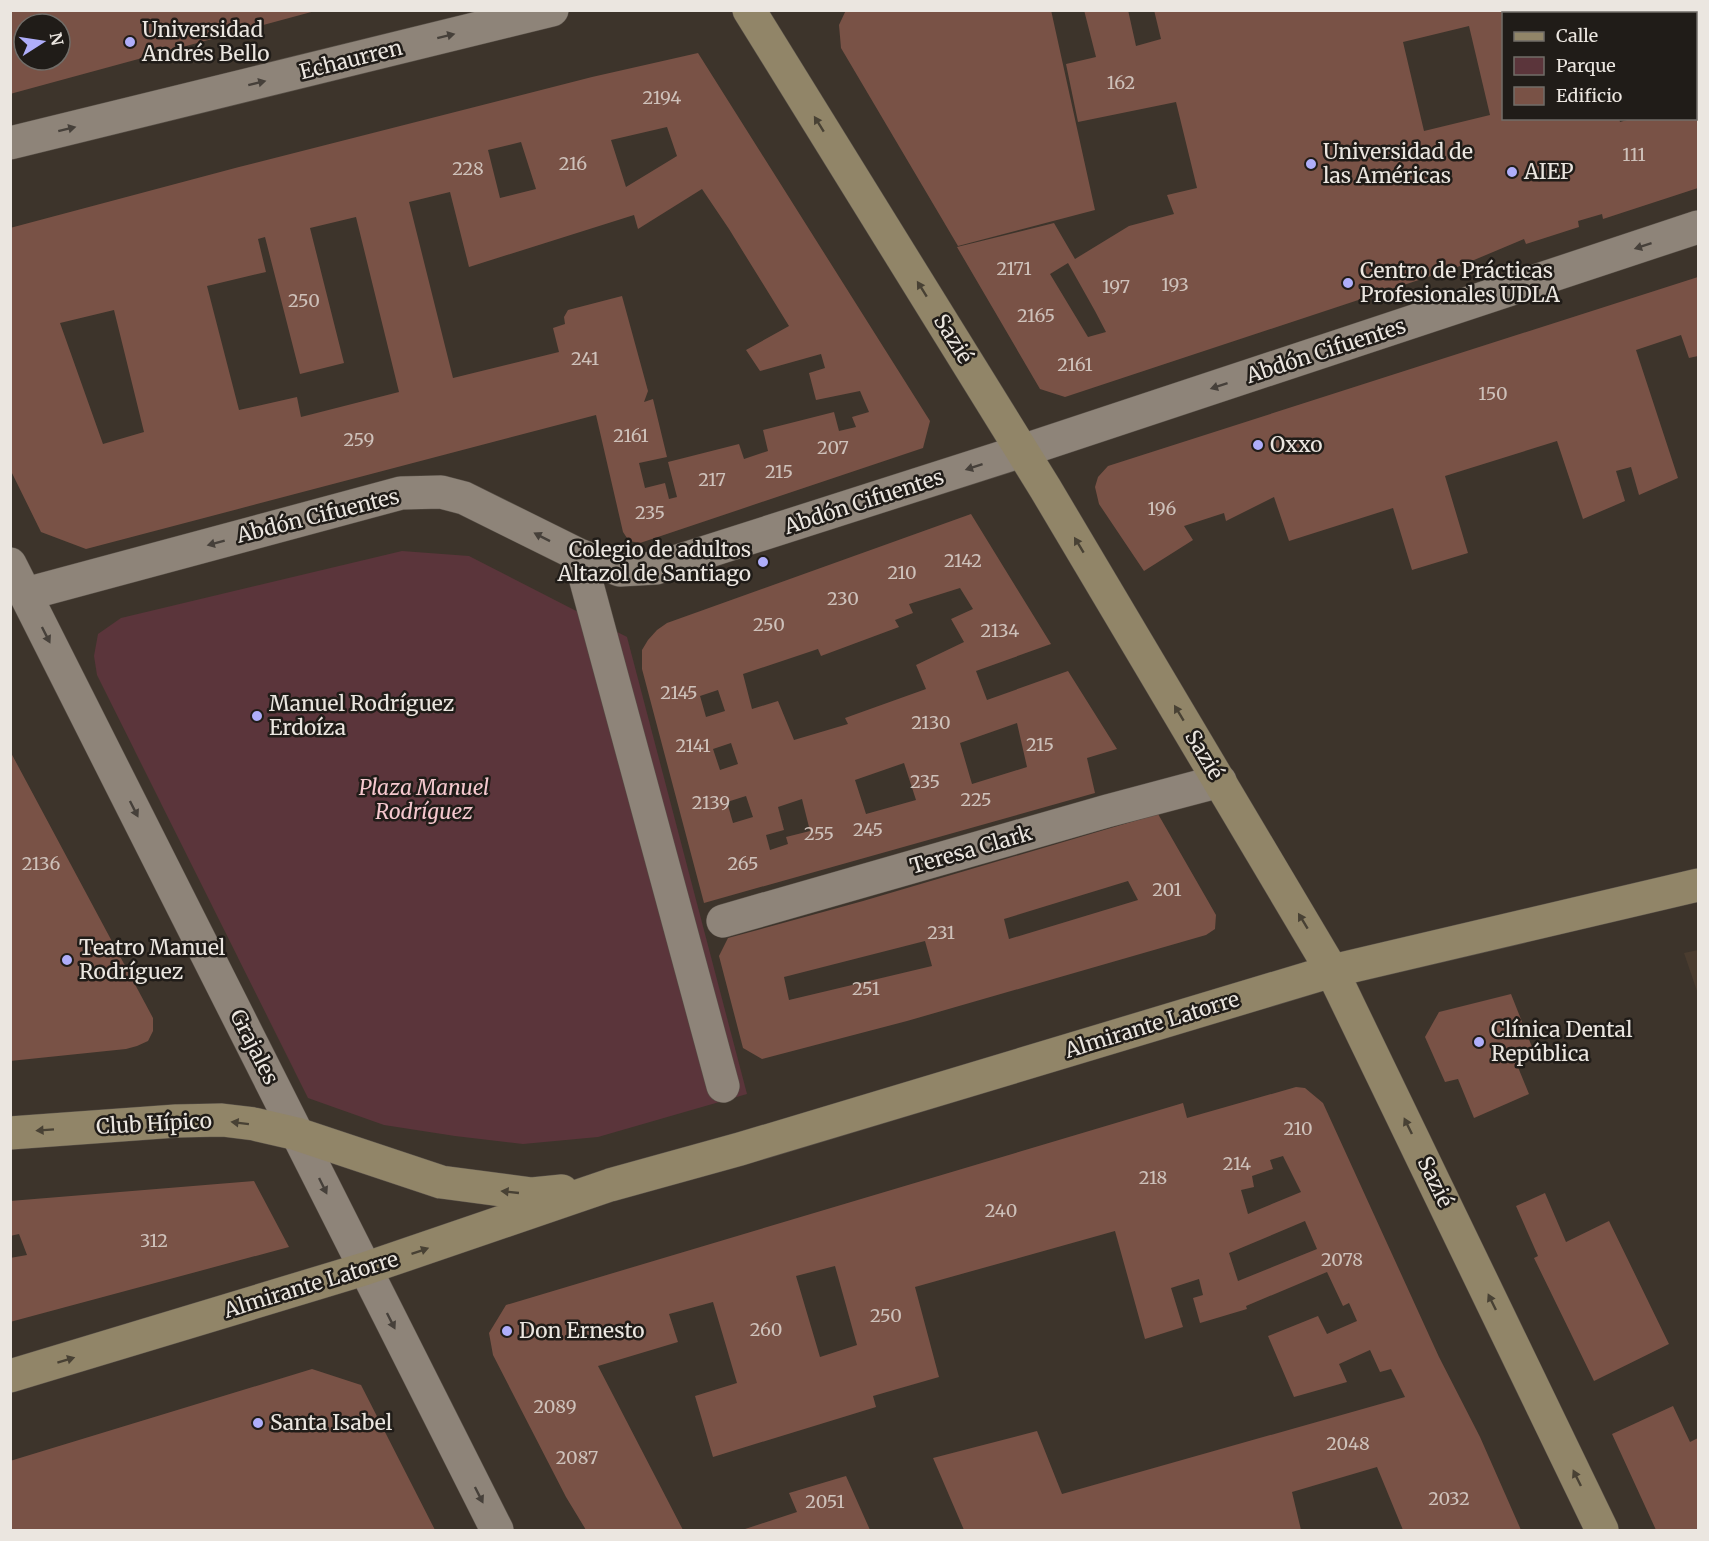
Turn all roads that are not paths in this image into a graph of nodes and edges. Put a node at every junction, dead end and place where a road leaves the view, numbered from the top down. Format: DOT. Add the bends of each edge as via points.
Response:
graph roads {
  1 [pos="552,10"];
  2 [pos="749,10"];
  3 [pos="10,143"];
  4 [pos="1698,227"];
  5 [pos="1022,452"];
  6 [pos="579,555"];
  7 [pos="10,564"];
  8 [pos="26,594"];
  9 [pos="1220,781"];
  10 [pos="1698,885"];
  11 [pos="723,921"];
  12 [pos="1332,971"];
  13 [pos="723,1086"];
  14 [pos="10,1133"];
  15 [pos="297,1134"];
  16 [pos="610,1185"];
  17 [pos="364,1269"];
  18 [pos="10,1377"];
  19 [pos="497,1530"];
  20 [pos="1602,1530"];
  3 -- 1 [label="street, Echaurren, one-way"];
  5 -- 2 [label="main road, Sazié, one-way"];
  4 -- 5 [label="street, Abdón Cifuentes, one-way"];
  5 -- 6 [label="street, Abdón Cifuentes, one-way" via="656,568 620,570"];
  9 -- 5 [label="main road, Sazié, one-way"];
  6 -- 8 [label="street, Abdón Cifuentes, one-way" via="464,498 441,492 401,493"];
  6 -- 13 [label="street"];
  7 -- 8 [label="street, Grajales"];
  8 -- 15 [label="street, Grajales, one-way"];
  9 -- 11 [label="street, Teresa Clark"];
  12 -- 9 [label="main road, Sazié, one-way"];
  10 -- 12 [label="main road, Almirante Latorre"];
  12 -- 16 [label="main road, Almirante Latorre"];
  20 -- 12 [label="main road, Sazié, one-way"];
  15 -- 14 [label="main road, Club Hípico, one-way" via="222,1120"];
  16 -- 15 [label="main road, Almirante Latorre, one-way" via="532,1194 479,1189 441,1182"];
  15 -- 17 [label="street, Grajales, one-way"];
  17 -- 16 [label="main road, Almirante Latorre, one-way"];
  18 -- 17 [label="main road, Almirante Latorre, one-way"];
  17 -- 19 [label="street, Grajales, one-way"];
}
